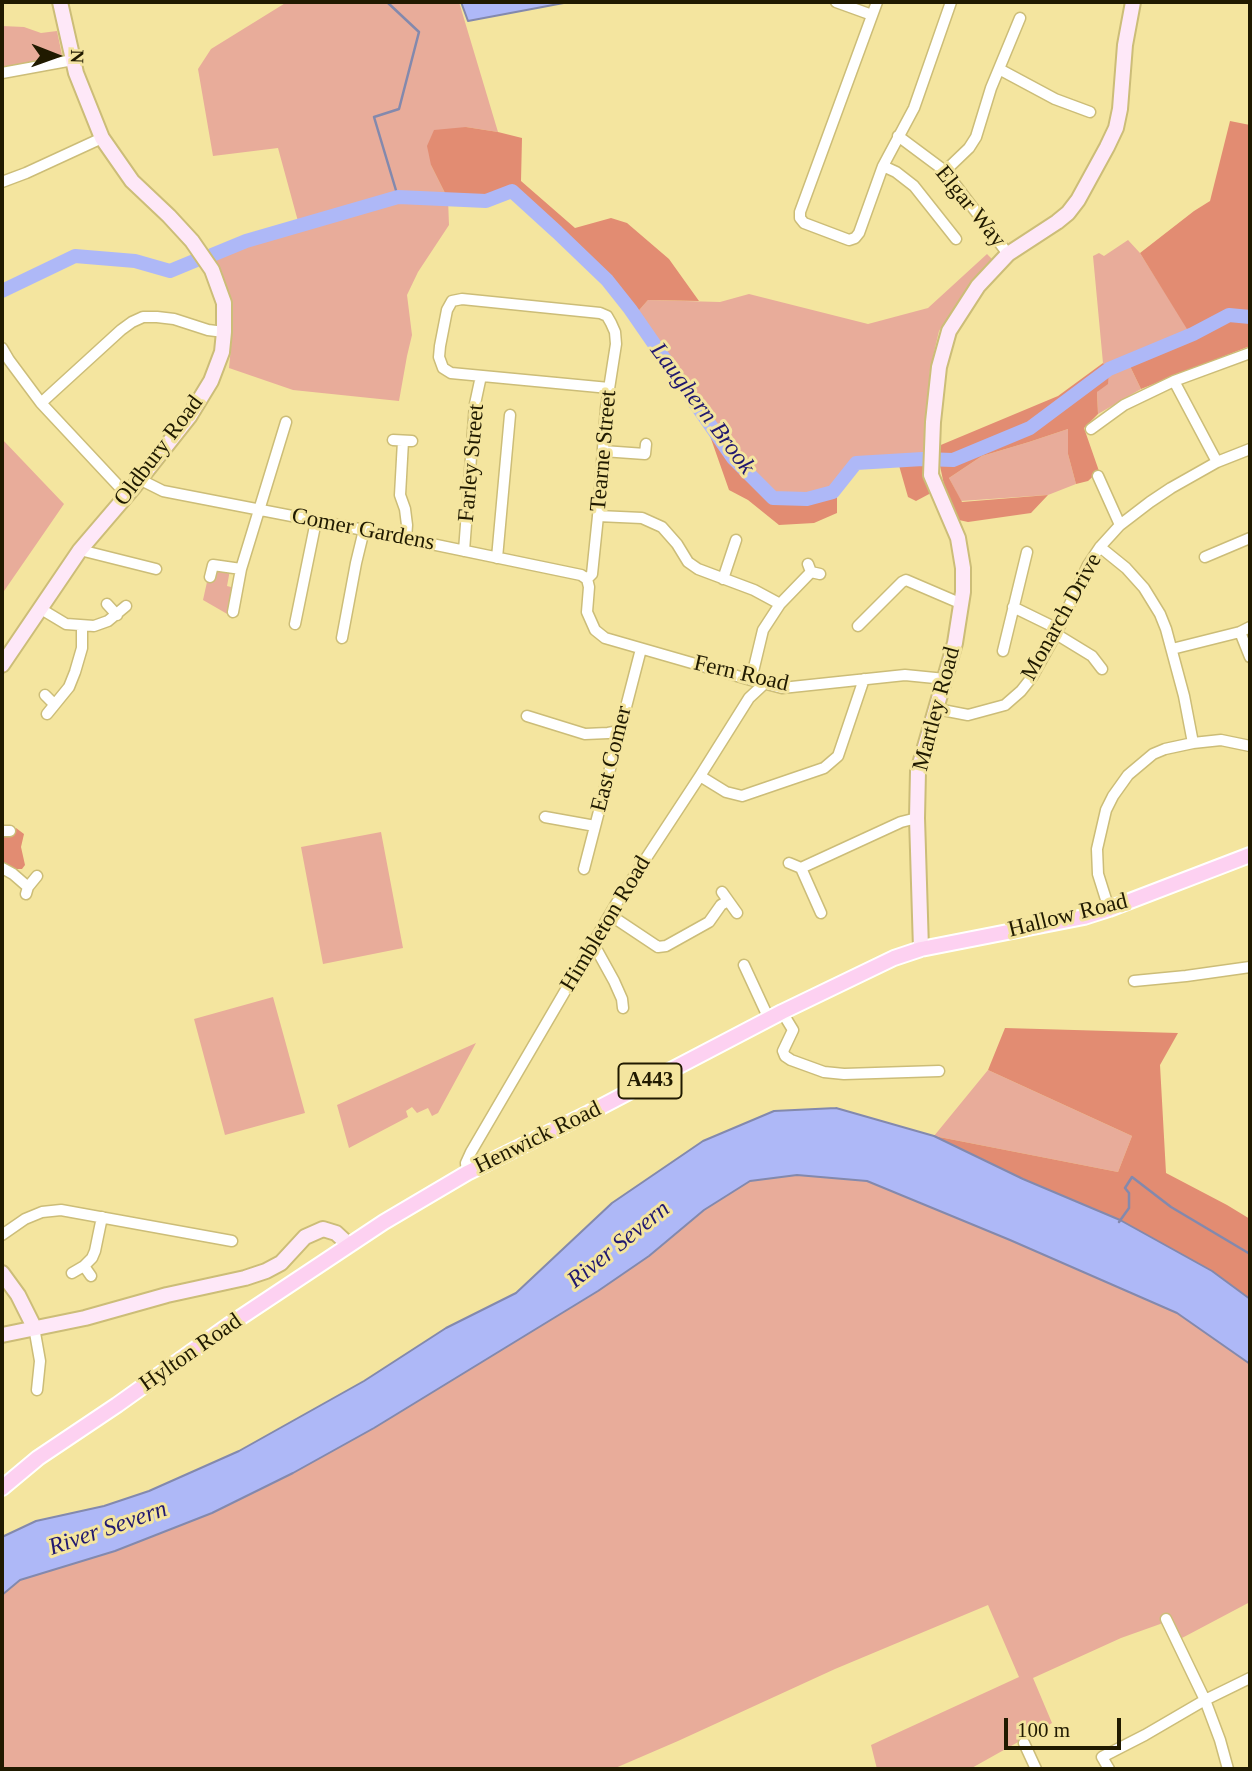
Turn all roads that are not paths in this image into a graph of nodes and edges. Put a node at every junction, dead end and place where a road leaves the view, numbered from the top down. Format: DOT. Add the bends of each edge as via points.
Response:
graph roads {
  1 [pos="60,2"];
  2 [pos="836,2"];
  3 [pos="877,2"];
  4 [pos="951,2"];
  5 [pos="1133,2"];
  6 [pos="872,15"];
  7 [pos="1020,18"];
  8 [pos="73,60"];
  9 [pos="999,69"];
  10 [pos="2,73"];
  11 [pos="1090,111"];
  12 [pos="898,136"];
  13 [pos="102,138"];
  14 [pos="883,166"];
  15 [pos="945,171"];
  16 [pos="2,182"];
  17 [pos="956,239"];
  18 [pos="1008,254"];
  19 [pos="224,332"];
  20 [pos="2,348"];
  21 [pos="1250,353"];
  22 [pos="481,376"];
  23 [pos="1174,382"];
  24 [pos="609,388"];
  25 [pos="41,403"];
  26 [pos="510,415"];
  27 [pos="286,422"];
  28 [pos="1091,429"];
  29 [pos="403,441"];
  30 [pos="646,444"];
  31 [pos="1250,449"];
  32 [pos="603,451"];
  33 [pos="1217,462"];
  34 [pos="1098,477"];
  35 [pos="139,479"];
  36 [pos="127,495"];
  37 [pos="260,509"];
  38 [pos="598,516"];
  39 [pos="316,521"];
  40 [pos="1120,525"];
  41 [pos="365,530"];
  42 [pos="736,538"];
  43 [pos="1250,538"];
  44 [pos="406,539"];
  45 [pos="1100,547"];
  46 [pos="80,550"];
  47 [pos="464,551"];
  48 [pos="1027,552"];
  49 [pos="1205,557"];
  50 [pos="498,558"];
  51 [pos="156,569"];
  52 [pos="241,569"];
  53 [pos="813,570"];
  54 [pos="210,577"];
  55 [pos="587,579"];
  56 [pos="723,579"];
  57 [pos="107,604"];
  58 [pos="780,604"];
  59 [pos="962,604"];
  60 [pos="126,606"];
  61 [pos="1013,607"];
  62 [pos="41,609"];
  63 [pos="233,612"];
  64 [pos="117,615"];
  65 [pos="865,623"];
  66 [pos="295,624"];
  67 [pos="82,626"];
  68 [pos="1245,629"];
  69 [pos="1057,631"];
  70 [pos="342,638"];
  71 [pos="7,645"];
  72 [pos="641,649"];
  73 [pos="1172,649"];
  74 [pos="1003,651"];
  75 [pos="1250,657"];
  76 [pos="2,665"];
  77 [pos="1102,670"];
  78 [pos="864,679"];
  79 [pos="945,679"];
  80 [pos="751,680"];
  81 [pos="764,684"];
  82 [pos="45,695"];
  83 [pos="54,704"];
  84 [pos="937,709"];
  85 [pos="47,714"];
  86 [pos="527,716"];
  87 [pos="619,731"];
  88 [pos="1193,743"];
  89 [pos="1250,746"];
  90 [pos="700,776"];
  91 [pos="545,817"];
  92 [pos="917,818"];
  93 [pos="595,826"];
  94 [pos="1249,860"];
  95 [pos="789,863"];
  96 [pos="2,868"];
  97 [pos="584,869"];
  98 [pos="801,869"];
  99 [pos="37,876"];
  100 [pos="1110,909"];
  101 [pos="737,913"];
  102 [pos="821,914"];
  103 [pos="610,915"];
  104 [pos="593,943"];
  105 [pos="921,949"];
  106 [pos="744,965"];
  107 [pos="1250,967"];
  108 [pos="1134,981"];
  109 [pos="624,1008"];
  110 [pos="776,1016"];
  111 [pos="939,1071"];
  112 [pos="467,1173"];
  113 [pos="102,1217"];
  114 [pos="384,1222"];
  115 [pos="2,1235"];
  116 [pos="232,1241"];
  117 [pos="349,1245"];
  118 [pos="84,1266"];
  119 [pos="2,1273"];
  120 [pos="72,1273"];
  121 [pos="91,1276"];
  122 [pos="34,1327"];
  123 [pos="2,1335"];
  124 [pos="37,1390"];
  125 [pos="2,1488"];
  126 [pos="1166,1619"];
  127 [pos="1250,1678"];
  128 [pos="1205,1700"];
  129 [pos="1024,1743"];
  130 [pos="1037,1769"];
  131 [pos="1109,1769"];
  132 [pos="1228,1769"];
  1 -- 8 [label="main road, Oldbury Road"];
  2 -- 6 [label="street"];
  3 -- 6 [label="street"];
  4 -- 12 [label="street" via="914,108"];
  5 -- 18 [label="main road" via="1120,109 1107,147 1068,213"];
  6 -- 14 [label="street" via="800,219 849,240 855,238"];
  7 -- 9 [label="street"];
  8 -- 10 [label="street"];
  8 -- 13 [label="main road, Oldbury Road"];
  9 -- 11 [label="street" via="1055,99"];
  9 -- 15 [label="street" via="976,137"];
  12 -- 14 [label="street"];
  12 -- 15 [label="street, Elgar Way"];
  13 -- 16 [label="street"];
  13 -- 19 [label="main road, Oldbury Road" via="132,181 192,241 212,270 224,303"];
  14 -- 17 [label="street" via="914,186"];
  15 -- 18 [label="street, Elgar Way"];
  18 -- 59 [label="main road, Martley Road" via="978,286 949,331 939,367 931,475 958,538"];
  19 -- 25 [label="street" via="174,319 144,317 121,330"];
  19 -- 35 [label="main road, Oldbury Road" via="211,380"];
  20 -- 25 [label="street"];
  21 -- 23 [label="street"];
  22 -- 24 [label="street"];
  22 -- 24 [label="street, Tearne Street" via="443,368 440,346 452,301 607,316 616,344"];
  22 -- 47 [label="street, Farley Street"];
  23 -- 28 [label="street" via="1124,404"];
  23 -- 33 [label="street"];
  24 -- 32 [label="street, Tearne Street"];
  25 -- 36 [label="street"];
  26 -- 50 [label="street"];
  27 -- 37 [label="street"];
  29 -- 44 [label="street" via="400,495"];
  30 -- 32 [label="street" via="645,454"];
  31 -- 33 [label="street, Monarch Drive"];
  32 -- 38 [label="street, Tearne Street"];
  33 -- 40 [label="street, Monarch Drive"];
  34 -- 40 [label="street"];
  35 -- 36 [label="main road, Oldbury Road"];
  35 -- 37 [label="street, Comer Gardens" via="163,491"];
  36 -- 46 [label="main road, Oldbury Road"];
  37 -- 39 [label="street, Comer Gardens"];
  37 -- 52 [label="street"];
  38 -- 55 [label="street, Tearne Street" via="592,574"];
  38 -- 56 [label="street" via="642,518 662,527 688,562"];
  39 -- 41 [label="street, Comer Gardens"];
  39 -- 66 [label="street"];
  40 -- 45 [label="street, Monarch Drive"];
  41 -- 44 [label="street, Comer Gardens"];
  41 -- 70 [label="street"];
  42 -- 56 [label="street"];
  43 -- 49 [label="street"];
  44 -- 47 [label="street, Comer Gardens"];
  45 -- 69 [label="street, Monarch Drive"];
  45 -- 73 [label="street" via="1144,588 1160,614"];
  46 -- 51 [label="street"];
  46 -- 62 [label="main road, Oldbury Road"];
  47 -- 50 [label="street, Comer Gardens"];
  48 -- 61 [label="street"];
  50 -- 55 [label="street, Comer Gardens"];
  52 -- 54 [label="street" via="213,565"];
  52 -- 63 [label="street"];
  53 -- 58 [label="street"];
  55 -- 72 [label="street, Fern Road" via="587,612 595,630 612,641"];
  56 -- 58 [label="street"];
  57 -- 64 [label="street"];
  58 -- 80 [label="street" via="764,631"];
  59 -- 65 [label="street" via="906,580"];
  59 -- 79 [label="main road, Martley Road"];
  60 -- 64 [label="street"];
  61 -- 69 [label="street"];
  61 -- 74 [label="street"];
  62 -- 67 [label="street" via="66,624"];
  62 -- 71 [label="main road, Oldbury Road"];
  64 -- 67 [label="street" via="94,626"];
  67 -- 83 [label="street" via="75,673"];
  68 -- 73 [label="street"];
  68 -- 75 [label="street"];
  69 -- 77 [label="street" via="1092,656"];
  69 -- 84 [label="street, Monarch Drive" via="1032,677 1005,705 968,715"];
  71 -- 76 [label="main road, Oldbury Road"];
  72 -- 80 [label="street, Fern Road"];
  72 -- 87 [label="street, East Comer"];
  73 -- 88 [label="street"];
  78 -- 79 [label="street, Fern Road" via="905,675"];
  78 -- 81 [label="street, Fern Road" via="796,688"];
  78 -- 90 [label="street" via="838,756 824,768 742,796"];
  79 -- 84 [label="main road, Martley Road"];
  80 -- 81 [label="street, Fern Road"];
  81 -- 90 [label="street, Himbleton Road" via="749,698"];
  82 -- 83 [label="street"];
  83 -- 85 [label="street"];
  84 -- 92 [label="main road, Martley Road" via="918,772"];
  86 -- 87 [label="street" via="585,734"];
  87 -- 93 [label="street, East Comer"];
  88 -- 89 [label="street" via="1221,740"];
  88 -- 100 [label="street" via="1153,754 1128,775 1112,798 1100,833 1097,861"];
  90 -- 103 [label="street, Himbleton Road"];
  91 -- 93 [label="street"];
  92 -- 98 [label="street"];
  92 -- 105 [label="main road, Martley Road"];
  93 -- 97 [label="street, East Comer"];
  94 -- 100 [label="main road, Hallow Road / A443"];
  95 -- 98 [label="street"];
  96 -- 99 [label="street" via="27,891"];
  98 -- 102 [label="street"];
  100 -- 105 [label="main road, Hallow Road / A443"];
  101 -- 103 [label="street" via="725,897 709,922 658,947"];
  103 -- 104 [label="street, Himbleton Road"];
  104 -- 109 [label="street"];
  104 -- 112 [label="street, Himbleton Road" via="471,1152"];
  105 -- 110 [label="main road, Henwick Road / A443"];
  106 -- 110 [label="street"];
  107 -- 108 [label="street"];
  110 -- 111 [label="street" via="793,1030 785,1056 824,1072"];
  110 -- 112 [label="main road, Henwick Road / A443"];
  112 -- 114 [label="main road, Henwick Road / A443"];
  113 -- 115 [label="street" via="61,1210 42,1212"];
  113 -- 116 [label="street"];
  113 -- 118 [label="street" via="95,1251"];
  114 -- 117 [label="main road, Hylton Road / A443"];
  117 -- 122 [label="main road" via="336,1233 315,1231 266,1272"];
  117 -- 125 [label="main road, Hylton Road / A443" via="38,1458"];
  118 -- 120 [label="street"];
  118 -- 121 [label="street"];
  119 -- 122 [label="main road"];
  122 -- 123 [label="main road"];
  122 -- 124 [label="street" via="40,1361"];
  126 -- 128 [label="street"];
  127 -- 128 [label="street"];
  128 -- 131 [label="street" via="1102,1757"];
  128 -- 132 [label="street"];
  129 -- 130 [label="street"];
}
